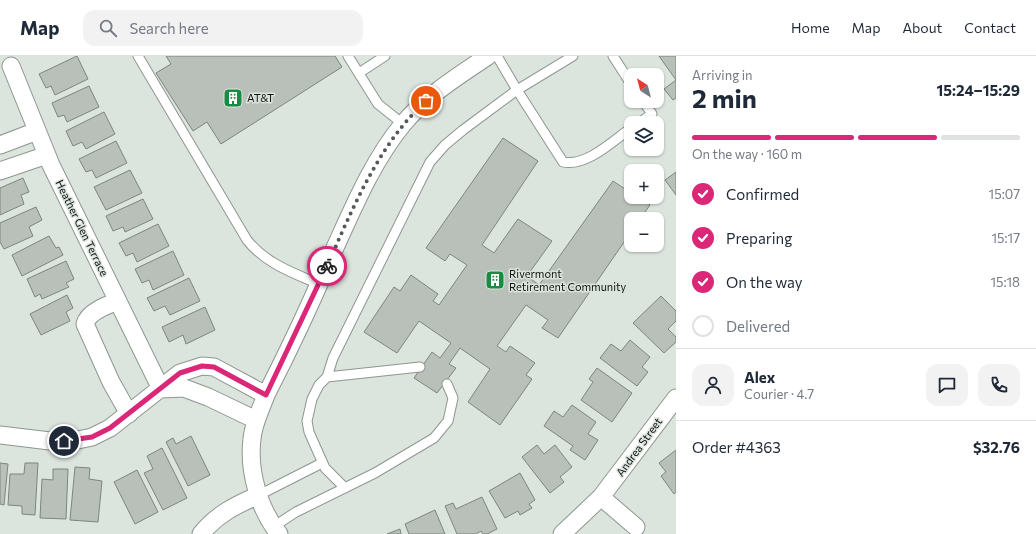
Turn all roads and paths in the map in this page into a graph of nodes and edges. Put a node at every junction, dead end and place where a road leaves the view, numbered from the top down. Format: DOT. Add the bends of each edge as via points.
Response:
graph roads {
  1 [pos="138,56"];
  2 [pos="348,56"];
  3 [pos="386,56"];
  4 [pos="488,56"];
  5 [pos="497,56"];
  6 [pos="573,56"];
  7 [pos="613,56"];
  8 [pos="11,66"];
  9 [pos="358,73"];
  10 [pos="624,73"];
  11 [pos="517,90"];
  12 [pos="648,108"];
  13 [pos="649,116"];
  14 [pos="403,124"];
  15 [pos="37,131"];
  16 [pos="624,133"];
  17 [pos="0,145"];
  18 [pos="47,155"];
  19 [pos="0,171"];
  20 [pos="319,284"];
  21 [pos="118,301"];
  22 [pos="420,367"];
  23 [pos="327,377"];
  24 [pos="447,384"];
  25 [pos="161,389"];
  26 [pos="266,395"];
  27 [pos="676,398"];
  28 [pos="128,414"];
  29 [pos="256,420"];
  30 [pos="0,435"];
  31 [pos="322,463"];
  32 [pos="345,488"];
  33 [pos="259,495"];
  34 [pos="601,496"];
  35 [pos="636,527"];
  36 [pos="271,532"];
  37 [pos="201,534"];
  38 [pos="562,534"];
  1 -- 20 [label="lane" via="254,249 283,268"];
  2 -- 9 [label="lane"];
  3 -- 9 [label="lane"];
  4 -- 14 [label="street" via="434,94"];
  5 -- 11 [label="lane"];
  6 -- 11 [label="lane"];
  7 -- 10 [label="lane"];
  8 -- 15 [label="street, Heather Glen Terrace"];
  9 -- 14 [label="lane" via="378,104"];
  11 -- 16 [label="lane" via="563,162 570,164 582,160"];
  11 -- 23 [label="lane" via="463,130 430,162"];
  12 -- 13 [label="lane" via="652,114"];
  14 -- 20 [label="street" via="354,207"];
  15 -- 17 [label="street"];
  15 -- 18 [label="street, Heather Glen Terrace"];
  18 -- 19 [label="street"];
  18 -- 21 [label="street, Heather Glen Terrace"];
  20 -- 26 [label="street"];
  21 -- 25 [label="street, Heather Glen Terrace"];
  21 -- 28 [label="street" via="91,314 86,318 85,324"];
  22 -- 23 [label="lane"];
  23 -- 31 [label="lane" via="319,385 312,400 307,421"];
  24 -- 32 [label="lane" via="453,398 448,421 434,438"];
  25 -- 26 [label="street" via="180,373 202,366 214,367"];
  25 -- 28 [label="street"];
  25 -- 29 [label="street" via="184,388"];
  26 -- 29 [label="street"];
  27 -- 34 [label="street, Andrea Street"];
  28 -- 30 [label="street" via="110,428 92,437 78,440 50,441"];
  29 -- 33 [label="street" via="251,454 252,470"];
  31 -- 32 [label="lane"];
  31 -- 33 [label="lane"];
  32 -- 36 [label="lane" via="296,512"];
  33 -- 36 [label="street"];
  33 -- 37 [label="street" via="230,508 212,520"];
  34 -- 35 [label="street"];
  34 -- 38 [label="street, Andrea Street"];
}
